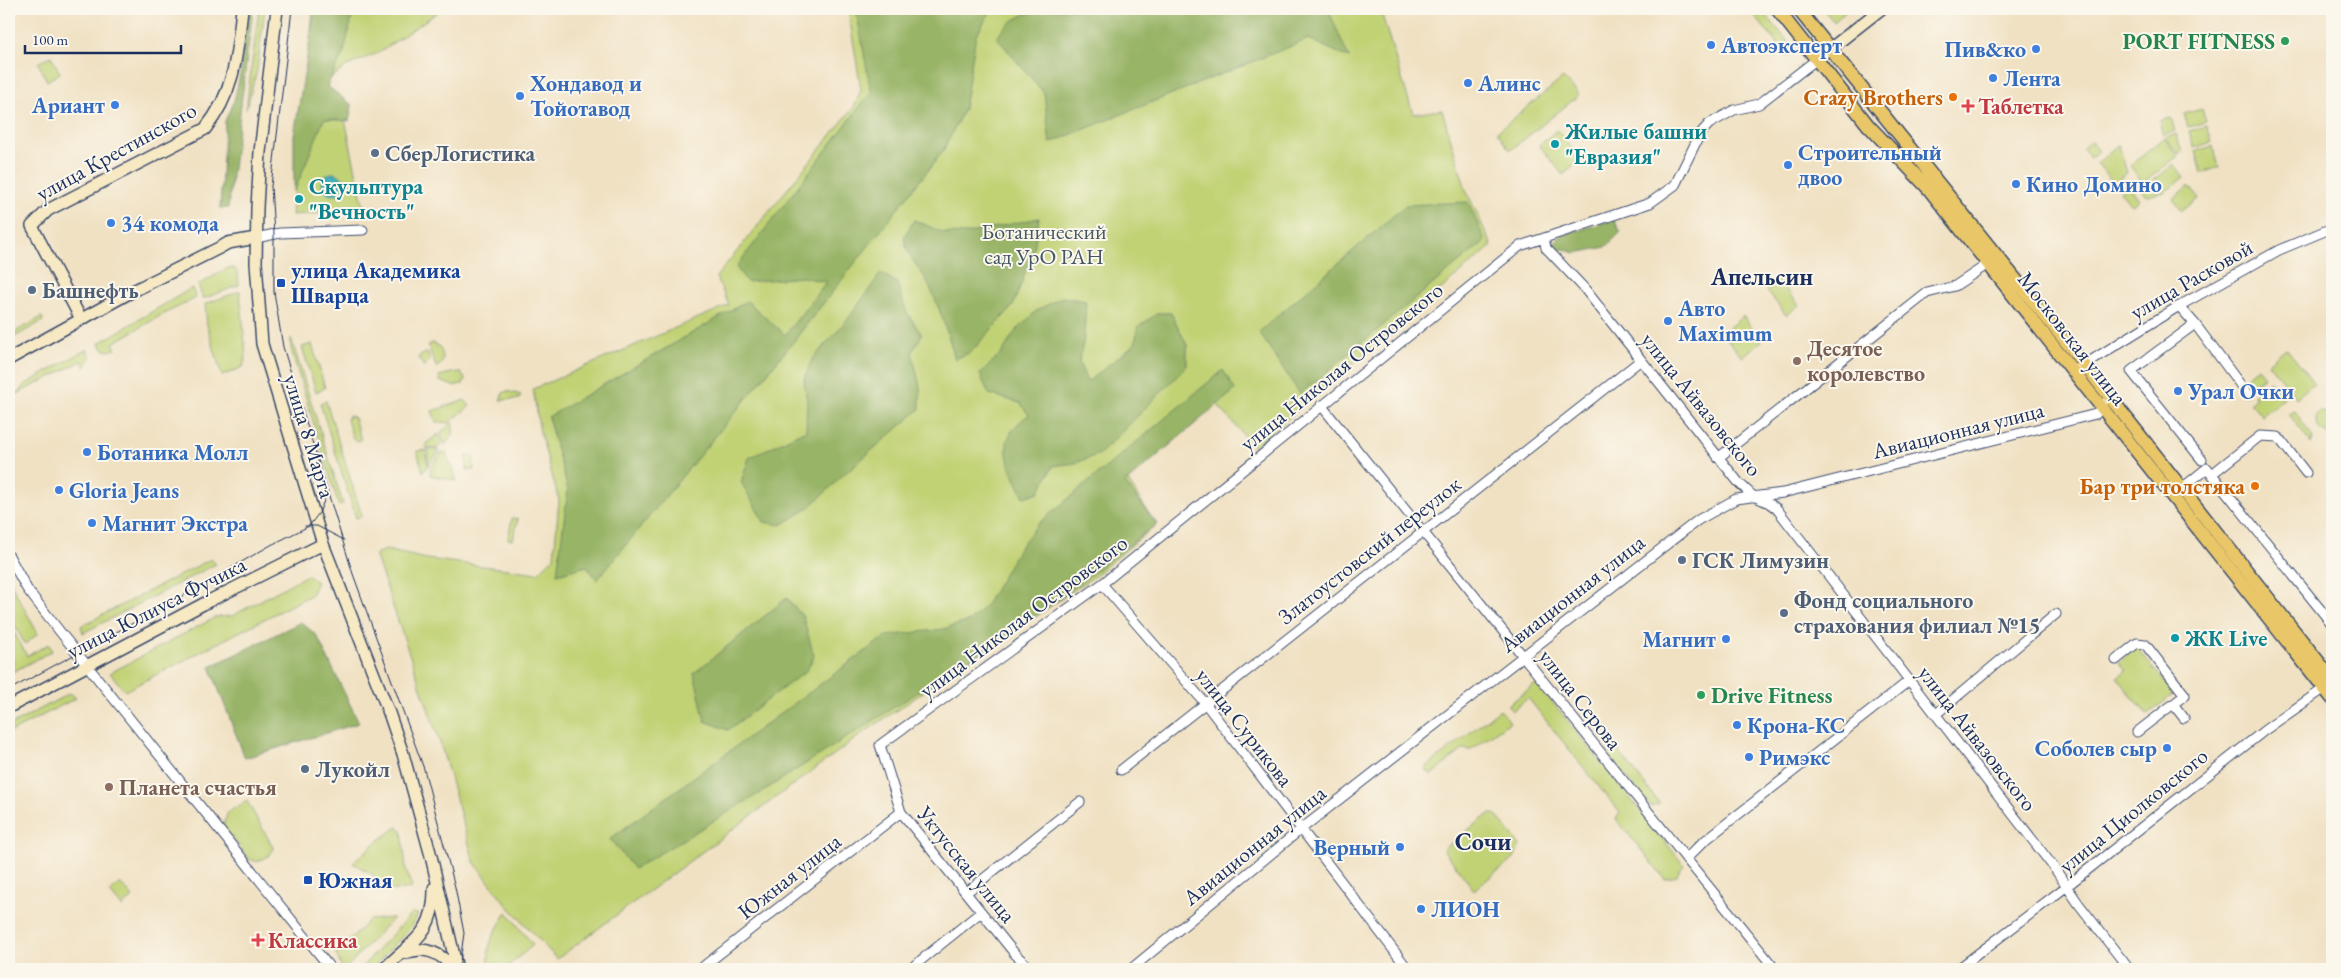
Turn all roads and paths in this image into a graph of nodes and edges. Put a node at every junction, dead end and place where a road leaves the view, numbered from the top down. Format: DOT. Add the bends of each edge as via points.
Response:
graph roads {
  1 [pos="242,9"];
  2 [pos="277,9"];
  3 [pos="1777,9"];
  4 [pos="1798,9"];
  5 [pos="1881,9"];
  6 [pos="1830,49"];
  7 [pos="1817,59"];
  8 [pos="2332,228"];
  9 [pos="363,230"];
  10 [pos="256,238"];
  11 [pos="1544,238"];
  12 [pos="1988,264"];
  13 [pos="2180,306"];
  14 [pos="80,319"];
  15 [pos="2194,324"];
  16 [pos="9,359"];
  17 [pos="1641,360"];
  18 [pos="2079,368"];
  19 [pos="2248,395"];
  20 [pos="2106,402"];
  21 [pos="1321,405"];
  22 [pos="1718,458"];
  23 [pos="2202,460"];
  24 [pos="2306,472"];
  25 [pos="2212,474"];
  26 [pos="2181,489"];
  27 [pos="1753,496"];
  28 [pos="1423,530"];
  29 [pos="323,544"];
  30 [pos="9,556"];
  31 [pos="1102,584"];
  32 [pos="2056,614"];
  33 [pos="2332,624"];
  34 [pos="1523,655"];
  35 [pos="2116,660"];
  36 [pos="86,666"];
  37 [pos="1910,680"];
  38 [pos="2330,687"];
  39 [pos="1205,703"];
  40 [pos="2173,704"];
  41 [pos="9,707"];
  42 [pos="1936,714"];
  43 [pos="2184,718"];
  44 [pos="2138,732"];
  45 [pos="880,745"];
  46 [pos="1121,770"];
  47 [pos="1080,802"];
  48 [pos="901,812"];
  49 [pos="1300,830"];
  50 [pos="431,856"];
  51 [pos="1686,859"];
  52 [pos="2067,886"];
  53 [pos="967,892"];
  54 [pos="981,912"];
  55 [pos="397,957"];
  56 [pos="331,969"];
  57 [pos="384,969"];
  58 [pos="456,969"];
  59 [pos="700,969"];
  60 [pos="910,969"];
  61 [pos="1031,969"];
  62 [pos="1131,969"];
  63 [pos="1408,969"];
  64 [pos="1775,969"];
  65 [pos="1958,969"];
  66 [pos="2129,969"];
  1 -- 14 [label="main road, улица Крестинского" via="235,67 228,91 219,112 205,129 48,210 32,226"];
  2 -- 10 [label="main road, улица 8 Марта" via="260,152"];
  3 -- 7 [label="main road, Московская улица"];
  4 -- 6 [label="main road, Московская улица"];
  5 -- 6 [label="main road"];
  6 -- 7 [label="street, улица Николая Островского"];
  6 -- 18 [label="main road, Московская улица"];
  7 -- 11 [label="street, улица Николая Островского" via="1758,104 1734,110 1710,124 1700,134 1675,184 1650,203"];
  7 -- 12 [label="main road, Московская улица" via="1868,125 1914,172"];
  8 -- 13 [label="street, улица Расковой" via="2279,250"];
  9 -- 10 [label="street" via="280,233"];
  10 -- 14 [label="main road" via="228,243"];
  10 -- 29 [label="main road, улица 8 Марта" via="262,344"];
  11 -- 17 [label="street, улица Айвазовского" via="1546,248 1584,288"];
  11 -- 21 [label="street, улица Николая Островского" via="1520,246"];
  12 -- 18 [label="main road, Московская улица"];
  12 -- 22 [label="street" via="1955,286 1927,293"];
  13 -- 15 [label="street"];
  13 -- 18 [label="street, улица Расковой"];
  14 -- 16 [label="main road"];
  15 -- 19 [label="street"];
  15 -- 23 [label="street" via="2131,371"];
  17 -- 22 [label="street, улица Айвазовского"];
  17 -- 28 [label="street, Златоустовский переулок"];
  18 -- 20 [label="main road, Московская улица"];
  20 -- 26 [label="main road, Московская улица"];
  20 -- 27 [label="street, Авиационная улица" via="2096,414 1783,493"];
  20 -- 38 [label="main road, Московская улица"];
  21 -- 28 [label="street, улица Серова"];
  21 -- 31 [label="street, улица Николая Островского"];
  22 -- 27 [label="street, улица Айвазовского"];
  24 -- 25 [label="street" via="2278,437 2260,436"];
  25 -- 26 [label="street" via="2207,468"];
  25 -- 33 [label="street"];
  26 -- 38 [label="main road, Московская улица"];
  27 -- 34 [label="street, Авиационная улица" via="1728,502 1698,520"];
  27 -- 37 [label="street, улица Айвазовского" via="1777,510"];
  28 -- 34 [label="street, улица Серова"];
  28 -- 39 [label="street, Златоустовский переулок"];
  29 -- 36 [label="main road, улица Юлиуса Фучика"];
  29 -- 50 [label="main road, улица 8 Марта" via="389,713"];
  30 -- 36 [label="street" via="27,589"];
  31 -- 39 [label="street, улица Сурикова"];
  31 -- 45 [label="street, улица Николая Островского"];
  32 -- 42 [label="street"];
  34 -- 49 [label="street, Авиационная улица"];
  34 -- 51 [label="street, улица Серова"];
  35 -- 40 [label="street" via="2136,644 2145,644 2185,695"];
  36 -- 41 [label="main road, улица Юлиуса Фучика"];
  36 -- 56 [label="street"];
  37 -- 42 [label="street, улица Айвазовского"];
  37 -- 51 [label="street" via="1703,842"];
  38 -- 52 [label="street, улица Циолковского" via="2265,730"];
  39 -- 46 [label="street, Златоустовский переулок"];
  39 -- 49 [label="street, улица Сурикова"];
  40 -- 43 [label="street"];
  40 -- 44 [label="street"];
  42 -- 52 [label="street, улица Айвазовского"];
  45 -- 48 [label="street, Уктусская улица"];
  47 -- 53 [label="street"];
  48 -- 53 [label="street, Уктусская улица"];
  48 -- 59 [label="street, Южная улица"];
  49 -- 62 [label="street, Авиационная улица"];
  49 -- 63 [label="street, улица Сурикова"];
  50 -- 55 [label="main road, улица 8 Марта" via="432,912 416,942"];
  50 -- 58 [label="main road, улица 8 Марта"];
  51 -- 64 [label="street, улица Серова"];
  52 -- 65 [label="street, улица Циолковского"];
  52 -- 66 [label="street, улица Айвазовского"];
  53 -- 54 [label="street, Уктусская улица"];
  54 -- 60 [label="street"];
  54 -- 61 [label="street, Уктусская улица"];
  55 -- 57 [label="main road, улица 8 Марта"];
  55 -- 58 [label="main road" via="416,949 424,950 438,954"];
}
